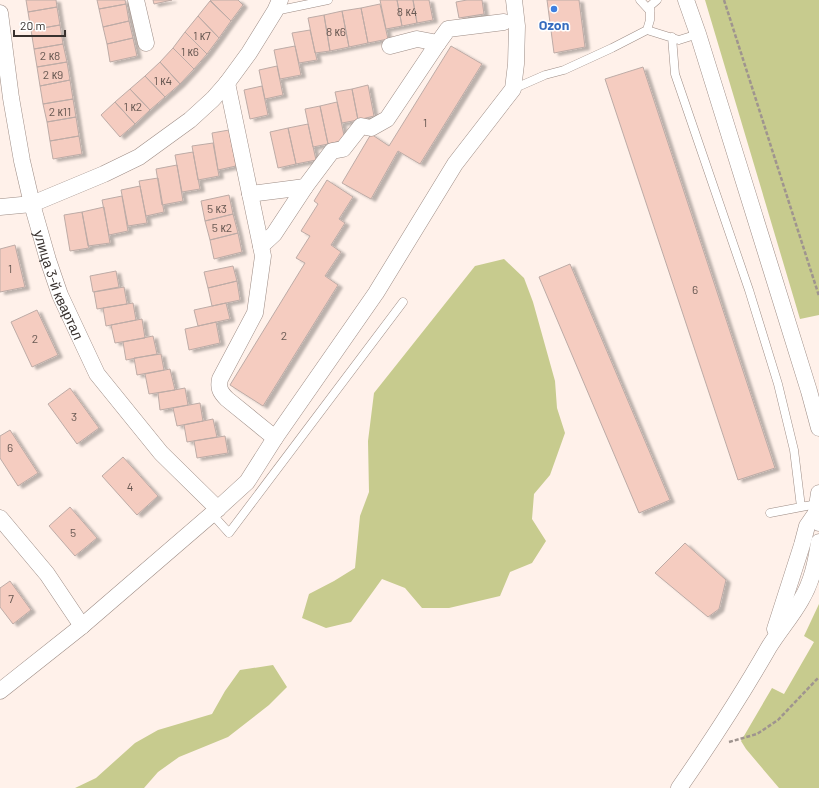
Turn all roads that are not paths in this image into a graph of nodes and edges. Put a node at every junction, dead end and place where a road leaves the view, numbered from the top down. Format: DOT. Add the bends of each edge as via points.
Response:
graph roads {
  1 [pos="136,0"];
  2 [pos="328,0"];
  3 [pos="514,0"];
  4 [pos="640,0"];
  5 [pos="686,0"];
  6 [pos="653,4"];
  7 [pos="278,5"];
  8 [pos="0,14"];
  9 [pos="504,22"];
  10 [pos="647,30"];
  11 [pos="698,34"];
  12 [pos="672,37"];
  13 [pos="146,43"];
  14 [pos="438,43"];
  15 [pos="390,46"];
  16 [pos="227,83"];
  17 [pos="513,89"];
  18 [pos="305,187"];
  19 [pos="250,194"];
  20 [pos="32,204"];
  21 [pos="0,207"];
  22 [pos="261,246"];
  23 [pos="403,302"];
  24 [pos="819,428"];
  25 [pos="276,438"];
  26 [pos="801,507"];
  27 [pos="818,508"];
  28 [pos="215,512"];
  29 [pos="770,513"];
  30 [pos="0,518"];
  31 [pos="819,542"];
  32 [pos="82,626"];
  33 [pos="770,646"];
  34 [pos="0,691"];
  35 [pos="680,788"];
  1 -- 13 [label="street"];
  2 -- 7 [label="lane"];
  3 -- 17 [label="street" via="517,26"];
  4 -- 6 [label="lane"];
  5 -- 11 [label="street"];
  6 -- 10 [label="lane"];
  7 -- 16 [label="street"];
  8 -- 20 [label="street, улица 3-й квартал" via="11,98"];
  9 -- 14 [label="street" via="448,29"];
  10 -- 12 [label="lane"];
  10 -- 17 [label="lane" via="564,70"];
  11 -- 12 [label="lane" via="679,40"];
  11 -- 24 [label="street"];
  12 -- 26 [label="lane" via="674,74 749,290 778,384 794,450"];
  14 -- 15 [label="street" via="417,39"];
  14 -- 18 [label="street" via="387,119 371,128 361,126 343,149 332,151"];
  16 -- 19 [label="street"];
  16 -- 20 [label="street" via="190,120 139,157"];
  17 -- 25 [label="street" via="455,164 376,293"];
  18 -- 19 [label="street"];
  18 -- 22 [label="street" via="274,234"];
  19 -- 22 [label="street"];
  20 -- 21 [label="street"];
  20 -- 28 [label="street, улица 3-й квартал" via="60,295 97,374 161,453"];
  22 -- 25 [label="street" via="263,256 255,313 218,387 227,399"];
  23 -- 28 [label="lane" via="229,533"];
  25 -- 28 [label="street" via="247,482"];
  26 -- 27 [label="lane"];
  26 -- 29 [label="lane"];
  27 -- 33 [label="street" via="807,526"];
  28 -- 32 [label="street"];
  30 -- 32 [label="street" via="47,574"];
  31 -- 33 [label="street" via="816,564 802,599"];
  32 -- 34 [label="street"];
  33 -- 35 [label="street"];
}
